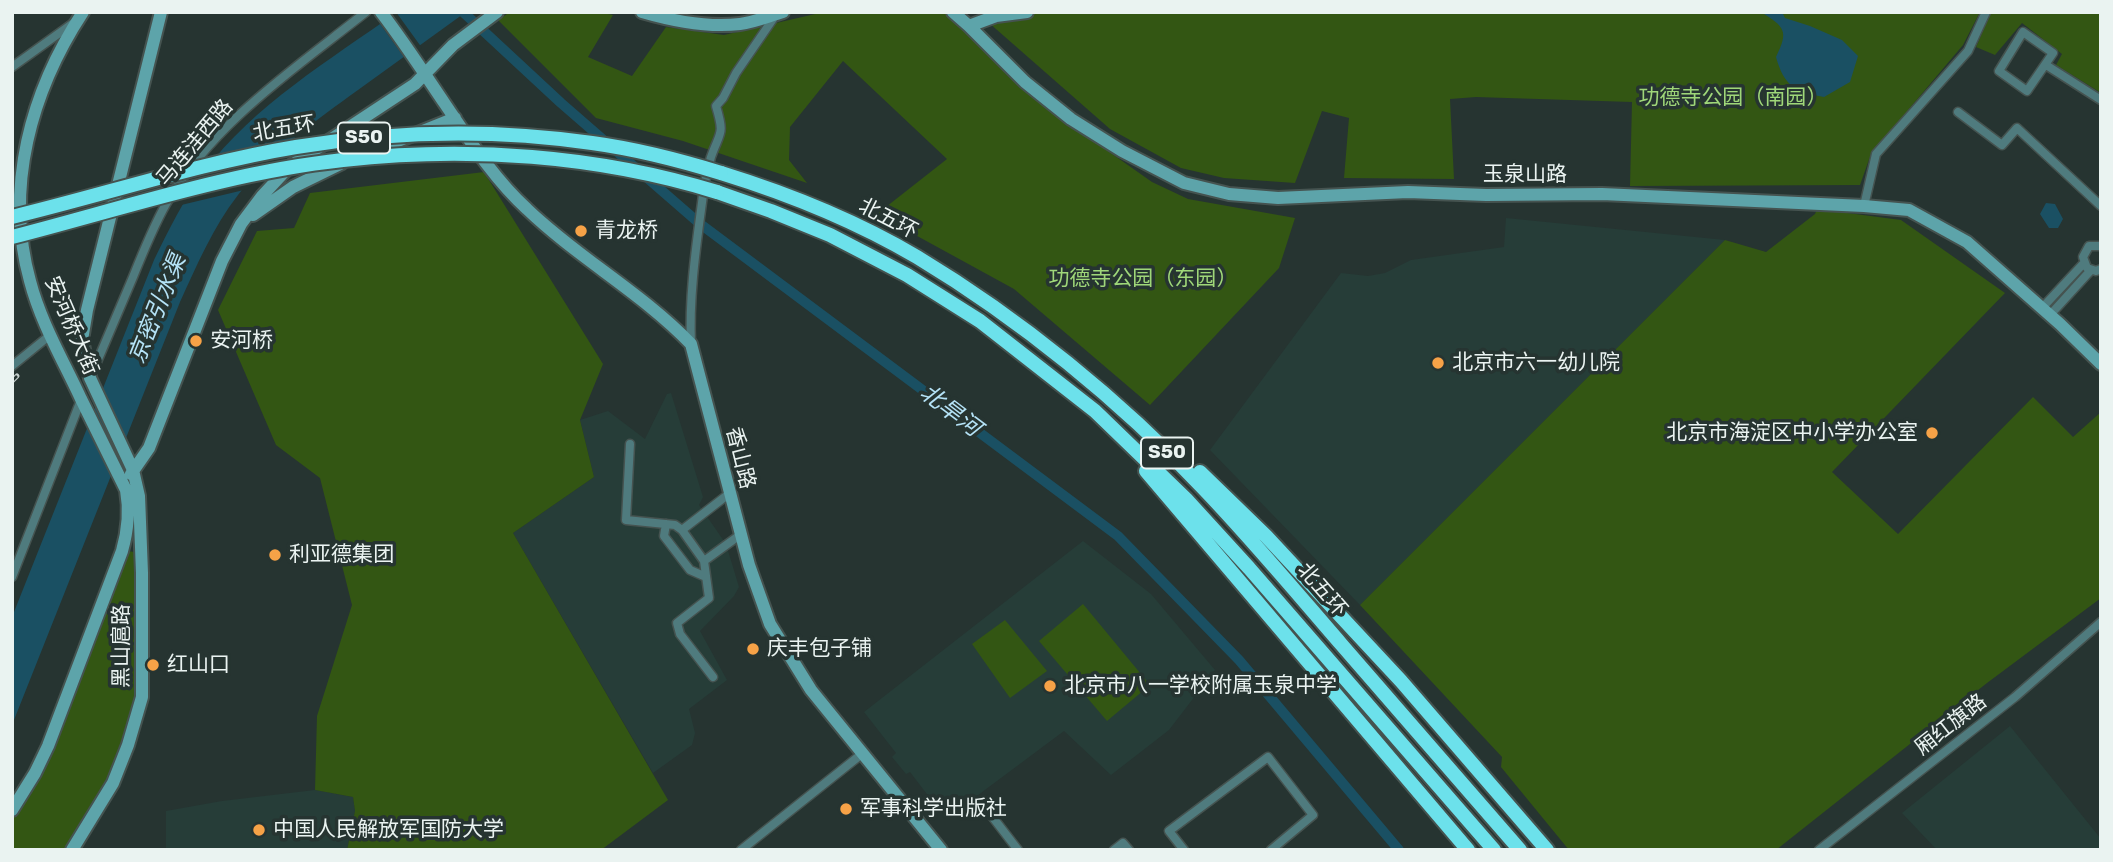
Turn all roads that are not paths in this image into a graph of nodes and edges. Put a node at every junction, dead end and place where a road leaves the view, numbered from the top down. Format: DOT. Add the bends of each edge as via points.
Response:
graph roads {
  1 [pos="161,12"];
  2 [pos="366,12"];
  3 [pos="642,12"];
  4 [pos="953,12"];
  5 [pos="1027,12"];
  6 [pos="1986,12"];
  7 [pos="382,14"];
  8 [pos="495,14"];
  9 [pos="778,15"];
  10 [pos="80,16"];
  11 [pos="969,26"];
  12 [pos="2046,65"];
  13 [pos="12,67"];
  14 [pos="425,74"];
  15 [pos="2101,100"];
  16 [pos="1958,112"];
  17 [pos="454,118"];
  18 [pos="1864,205"];
  19 [pos="2101,206"];
  20 [pos="12,217"];
  21 [pos="241,224"];
  22 [pos="12,237"];
  23 [pos="2101,246"];
  24 [pos="2084,263"];
  25 [pos="2096,270"];
  26 [pos="2046,311"];
  27 [pos="49,335"];
  28 [pos="691,344"];
  29 [pos="2101,364"];
  30 [pos="12,366"];
  31 [pos="90,378"];
  32 [pos="82,399"];
  33 [pos="1121,409"];
  34 [pos="1095,411"];
  35 [pos="630,444"];
  36 [pos="125,451"];
  37 [pos="133,470"];
  38 [pos="125,490"];
  39 [pos="730,493"];
  40 [pos="666,524"];
  41 [pos="681,530"];
  42 [pos="740,535"];
  43 [pos="704,561"];
  44 [pos="12,577"];
  45 [pos="706,577"];
  46 [pos="2101,622"];
  47 [pos="713,677"];
  48 [pos="863,753"];
  49 [pos="981,802"];
  50 [pos="12,810"];
  51 [pos="72,850"];
  52 [pos="741,850"];
  53 [pos="941,850"];
  54 [pos="1018,850"];
  55 [pos="1114,850"];
  56 [pos="1129,850"];
  57 [pos="1184,850"];
  58 [pos="1270,850"];
  59 [pos="1468,850"];
  60 [pos="1493,850"];
  61 [pos="1520,850"];
  62 [pos="1547,850"];
  63 [pos="1819,850"];
  1 -- 31 [label="street, 安河桥大街" via="87,310 82,340"];
  2 -- 31 [label="street, 马连洼西路" via="253,102 195,163 152,233"];
  3 -- 9 [label="street" via="702,24 752,22"];
  4 -- 11 [label="street, 玉泉山路"];
  5 -- 11 [label="street"];
  6 -- 18 [label="street" via="1968,51 1876,155"];
  7 -- 14 [label="street"];
  8 -- 14 [label="street" via="453,45"];
  9 -- 28 [label="street" via="716,106 721,133 711,157 701,210"];
  10 -- 13 [label="street"];
  10 -- 27 [label="street, 安河桥大街" via="46,80 22,168 21,238 29,281"];
  11 -- 18 [label="street, 玉泉山路" via="1025,82 1079,125 1162,173 1217,192 1306,199 1408,192 1602,194"];
  12 -- 12 [label="street" via="2026,91 1999,71 2023,32 2053,53"];
  12 -- 15 [label="street"];
  14 -- 17 [label="street, 香山路"];
  14 -- 21 [label="street" via="289,167"];
  16 -- 19 [label="street" via="2003,145 2017,128"];
  17 -- 21 [label="street" via="317,173"];
  17 -- 28 [label="street, 香山路" via="527,210 669,321"];
  18 -- 26 [label="street, 玉泉山路" via="1909,210 1967,242"];
  20 -- 33 [label="highway, 北五环 / S50, bridge" via="228,160 341,140 503,135 593,143 722,173 834,214 916,257 991,306"];
  21 -- 37 [label="street" via="222,261 149,448"];
  22 -- 34 [label="highway, 北五环 / S50, bridge" via="299,167 379,157 474,155 585,162 717,191 830,235 907,275 980,321"];
  23 -- 24 [label="street" via="2086,249"];
  24 -- 25 [label="street"];
  24 -- 26 [label="street"];
  25 -- 26 [label="street"];
  26 -- 29 [label="street, 玉泉山路"];
  27 -- 30 [label="street"];
  27 -- 32 [label="street, 安河桥大街"];
  28 -- 39 [label="street, 香山路"];
  31 -- 36 [label="street, 安河桥大街"];
  32 -- 38 [label="street, 安河桥大街"];
  32 -- 44 [label="street"];
  33 -- 61 [label="highway, 北五环 / S50" via="1202,486 1264,554"];
  33 -- 62 [label="highway" via="1205,477 1266,536 1401,681"];
  34 -- 59 [label="highway"];
  34 -- 60 [label="highway, 北五环 / S50" via="1249,568"];
  35 -- 40 [label="street" via="625,520"];
  36 -- 37 [label="street, 黑山扈路"];
  37 -- 38 [label="street"];
  37 -- 51 [label="street, 黑山扈路" via="141,515 142,697 113,783"];
  38 -- 50 [label="street, 黑山扈路" via="129,513 122,551 48,746"];
  39 -- 41 [label="street"];
  39 -- 42 [label="street, 香山路"];
  40 -- 41 [label="street"];
  40 -- 45 [label="street" via="664,536 690,570"];
  41 -- 43 [label="street"];
  42 -- 43 [label="street"];
  42 -- 48 [label="street, 香山路" via="770,624 811,690"];
  43 -- 45 [label="street"];
  45 -- 47 [label="street" via="709,598 677,623 680,634"];
  46 -- 63 [label="street, 厢红旗路" via="2015,697"];
  48 -- 52 [label="street"];
  48 -- 53 [label="street, 香山路"];
  49 -- 54 [label="street"];
  55 -- 56 [label="street" via="1123,843"];
  57 -- 58 [label="street" via="1169,831 1268,757 1313,815"];
}
